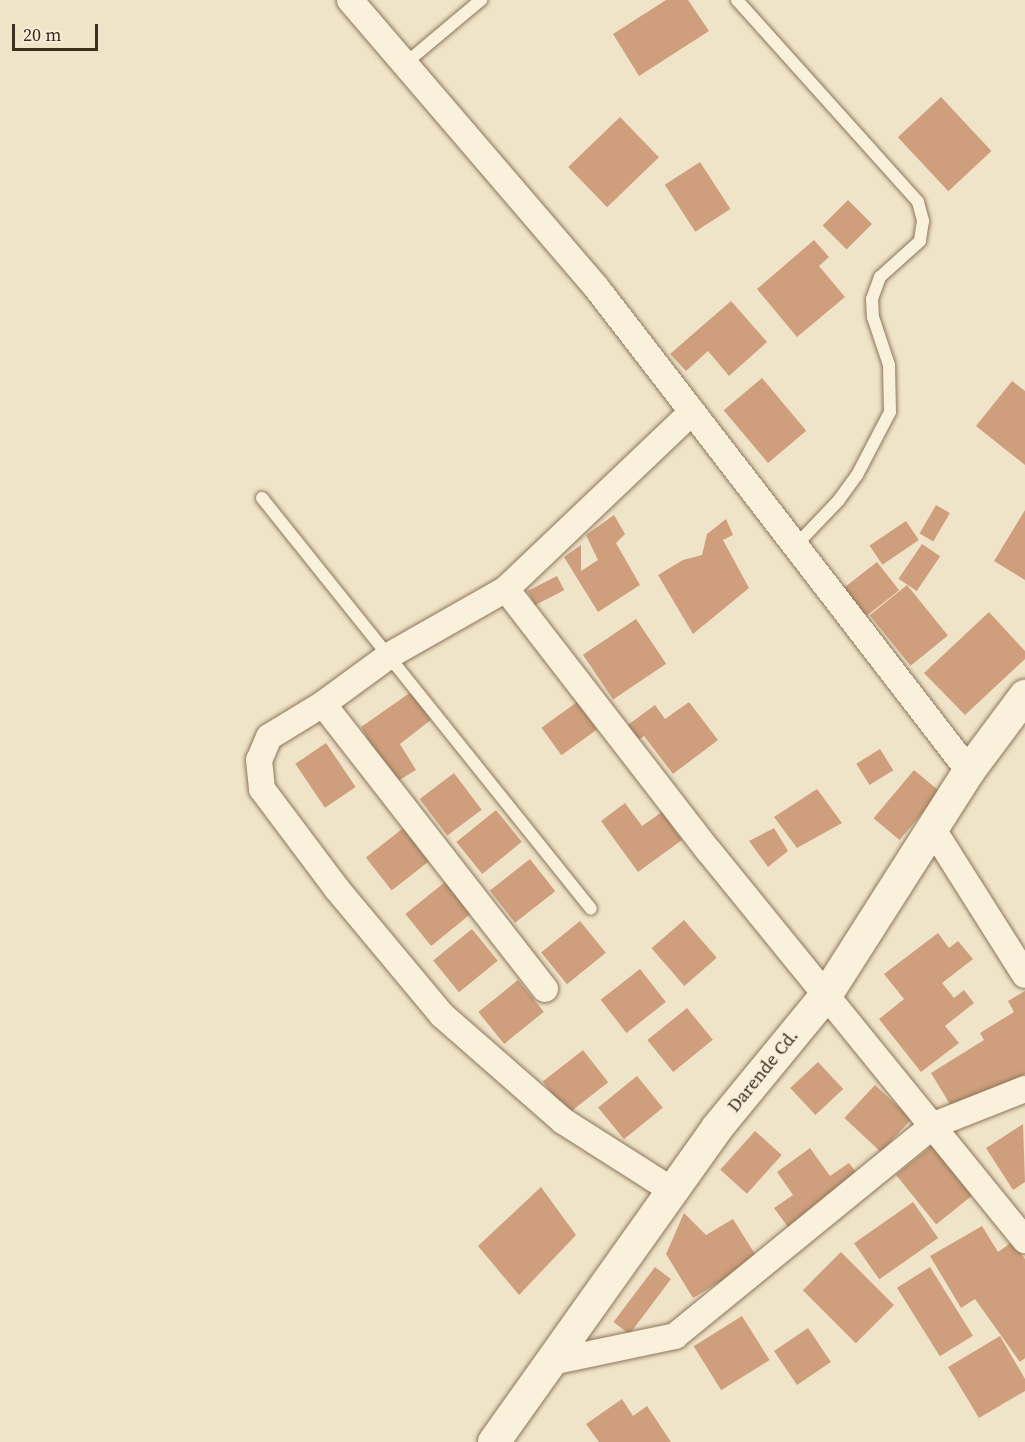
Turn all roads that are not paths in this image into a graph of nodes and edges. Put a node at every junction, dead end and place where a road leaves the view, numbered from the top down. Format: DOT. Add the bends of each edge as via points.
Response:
graph roads {
  1 [pos="350,0"];
  2 [pos="482,0"];
  3 [pos="737,0"];
  4 [pos="406,62"];
  5 [pos="693,412"];
  6 [pos="262,498"];
  7 [pos="796,545"];
  8 [pos="506,589"];
  9 [pos="390,655"];
  10 [pos="1025,696"];
  11 [pos="324,704"];
  12 [pos="969,771"];
  13 [pos="934,831"];
  14 [pos="591,909"];
  15 [pos="1025,975"];
  16 [pos="545,988"];
  17 [pos="826,994"];
  18 [pos="1025,1089"];
  19 [pos="934,1125"];
  20 [pos="673,1191"];
  21 [pos="1025,1240"];
  22 [pos="551,1362"];
  23 [pos="494,1442"];
  1 -- 4 [label="street"];
  2 -- 4 [label="lane"];
  3 -- 7 [label="lane" via="918,202 923,221 921,241 880,277 873,298 873,317 889,365 890,412 857,475"];
  4 -- 5 [label="street" via="596,287"];
  5 -- 7 [label="street"];
  5 -- 8 [label="street"];
  6 -- 9 [label="lane"];
  7 -- 12 [label="street"];
  8 -- 9 [label="street"];
  8 -- 17 [label="street" via="708,850"];
  9 -- 11 [label="street"];
  9 -- 14 [label="lane"];
  10 -- 12 [label="street, Darende Cd."];
  11 -- 16 [label="street"];
  11 -- 20 [label="street" via="269,737 259,760 262,789 442,1015 563,1121"];
  12 -- 13 [label="street, Darende Cd."];
  13 -- 15 [label="street"];
  13 -- 17 [label="street, Darende Cd."];
  17 -- 19 [label="street"];
  17 -- 20 [label="street, Darende Cd." via="717,1128"];
  18 -- 19 [label="street"];
  19 -- 21 [label="street"];
  19 -- 22 [label="street" via="675,1336"];
  20 -- 22 [label="street, Darende Cd."];
  22 -- 23 [label="street, Darende Cd."];
}
